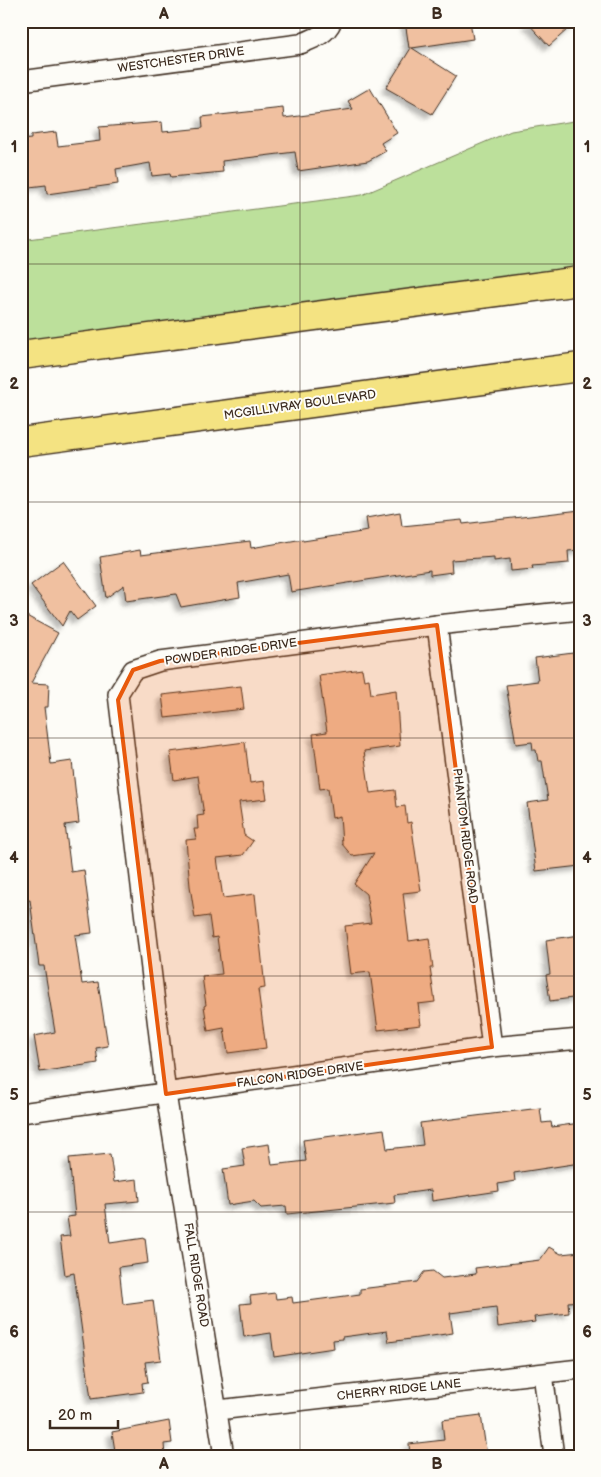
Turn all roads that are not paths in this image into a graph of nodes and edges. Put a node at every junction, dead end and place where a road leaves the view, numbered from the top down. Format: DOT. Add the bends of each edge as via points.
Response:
graph roads {
  1 [pos="332,21"];
  2 [pos="21,81"];
  3 [pos="580,282"];
  4 [pos="21,355"];
  5 [pos="580,367"];
  6 [pos="21,442"];
  7 [pos="580,610"];
  8 [pos="437,625"];
  9 [pos="580,1039"];
  10 [pos="492,1047"];
  11 [pos="166,1094"];
  12 [pos="21,1113"];
  13 [pos="580,1369"];
  14 [pos="543,1374"];
  15 [pos="218,1410"];
  16 [pos="224,1456"];
  17 [pos="554,1456"];
  1 -- 2 [label="street, WESTCHESTER DRIVE" via="318,37 300,44"];
  3 -- 4 [label="main road"];
  5 -- 6 [label="main road, MCGILLIVRAY BOULEVARD"];
  7 -- 8 [label="street, POWDER RIDGE DRIVE"];
  8 -- 10 [label="street, PHANTOM RIDGE ROAD"];
  8 -- 11 [label="street, POWDER RIDGE DRIVE" via="160,661 133,670 118,694"];
  9 -- 10 [label="street, FALCON RIDGE DRIVE"];
  10 -- 11 [label="street, FALCON RIDGE DRIVE"];
  11 -- 12 [label="street, FALCON RIDGE DRIVE"];
  11 -- 15 [label="street, FALL RIDGE ROAD"];
  13 -- 14 [label="street, CHERRY RIDGE LANE"];
  14 -- 15 [label="street, CHERRY RIDGE LANE"];
  14 -- 17 [label="street"];
  15 -- 16 [label="street, FALL RIDGE ROAD"];
}
